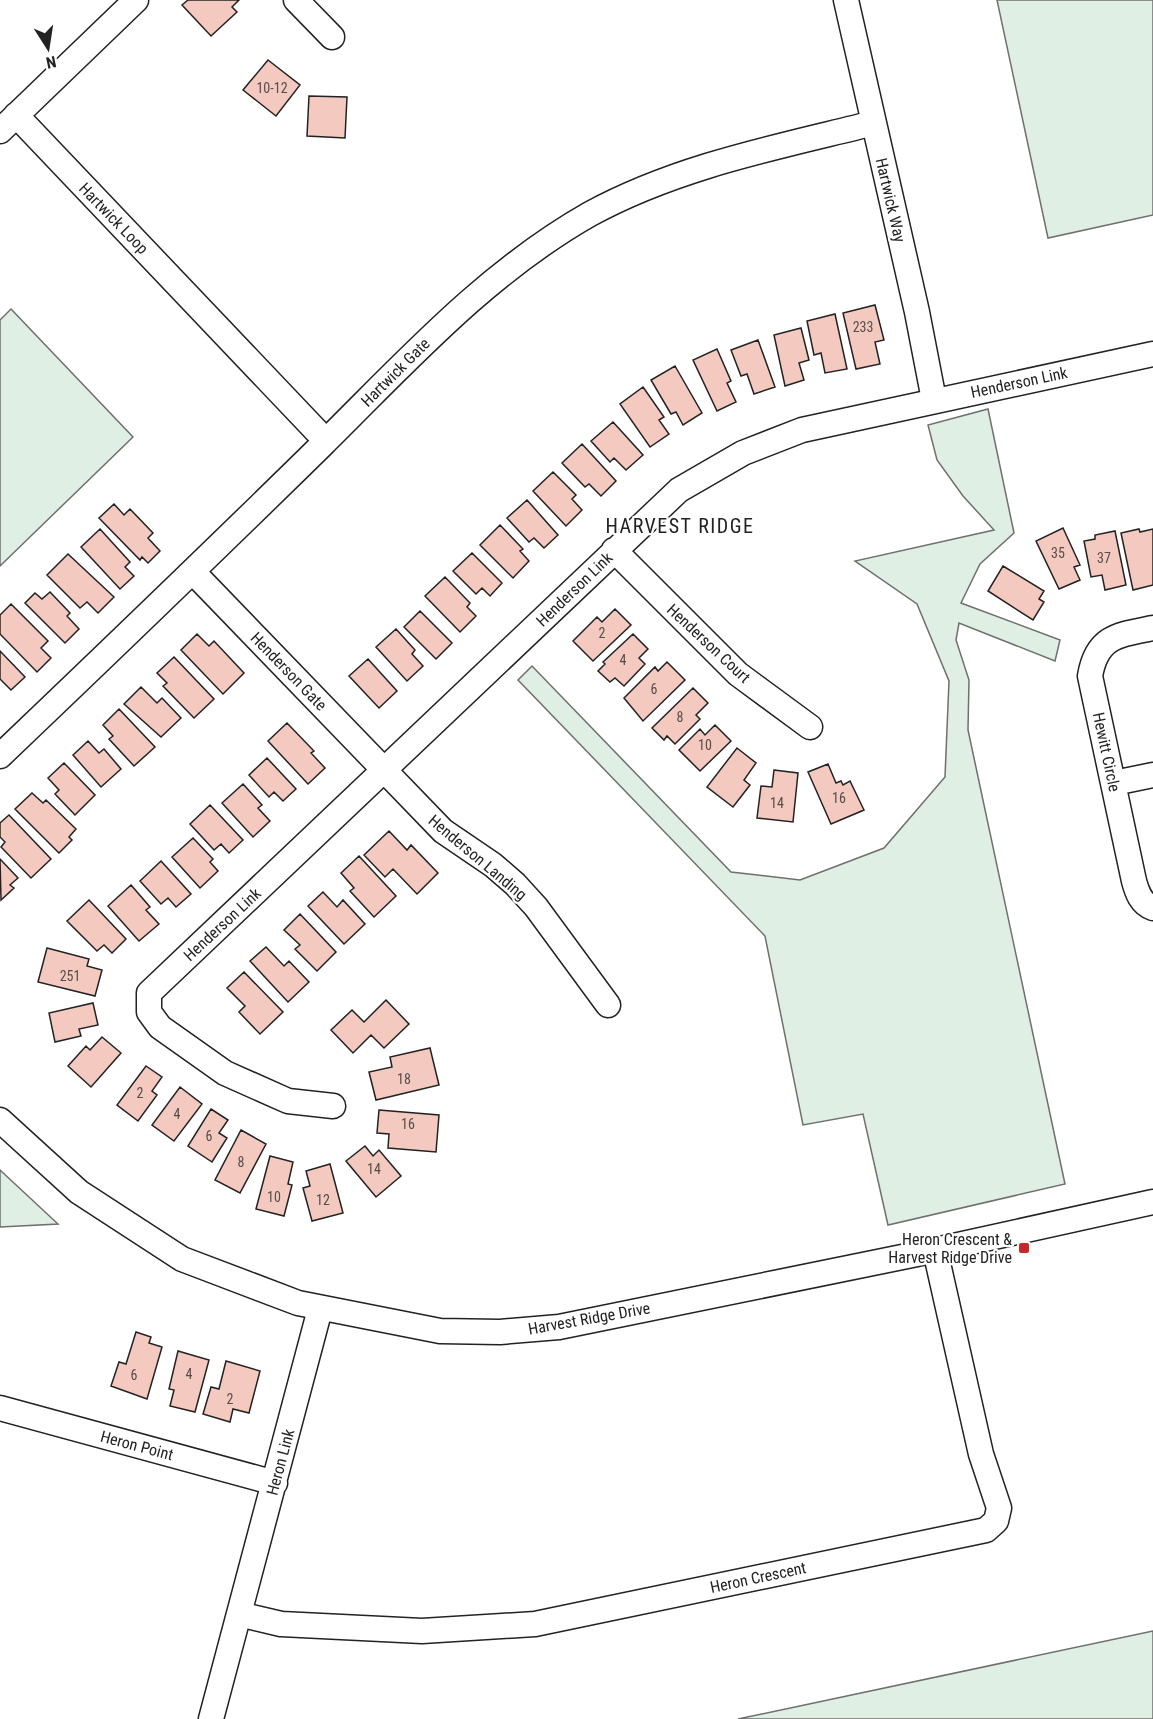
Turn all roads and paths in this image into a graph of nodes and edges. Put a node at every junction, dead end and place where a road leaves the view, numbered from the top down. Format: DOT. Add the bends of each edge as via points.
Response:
graph roads {
  1 [pos="136,0"];
  2 [pos="296,0"];
  3 [pos="846,0"];
  4 [pos="332,37"];
  5 [pos="8,123"];
  6 [pos="874,123"];
  7 [pos="1153,354"];
  8 [pos="934,400"];
  9 [pos="326,441"];
  10 [pos="614,550"];
  11 [pos="193,572"];
  12 [pos="1153,628"];
  13 [pos="810,727"];
  14 [pos="0,756"];
  15 [pos="384,772"];
  16 [pos="1153,774"];
  17 [pos="1114,783"];
  18 [pos="1153,908"];
  19 [pos="608,1005"];
  20 [pos="333,1106"];
  21 [pos="0,1120"];
  22 [pos="1153,1202"];
  23 [pos="935,1250"];
  24 [pos="320,1309"];
  25 [pos="0,1408"];
  26 [pos="274,1483"];
  27 [pos="239,1614"];
  28 [pos="211,1719"];
  1 -- 5 [label="street, Hartwick Loop"];
  2 -- 4 [label="street"];
  3 -- 6 [label="street, Hartwick Way"];
  5 -- 9 [label="street, Hartwick Loop"];
  6 -- 8 [label="street, Hartwick Way"];
  6 -- 9 [label="street, Hartwick Gate" via="717,162 672,177 584,218 520,258 488,284"];
  7 -- 8 [label="street, Henderson Link"];
  8 -- 10 [label="street, Henderson Link" via="802,430 743,453 679,490"];
  9 -- 11 [label="street, Hartwick Gate"];
  10 -- 13 [label="street, Henderson Court" via="738,674"];
  10 -- 15 [label="street, Henderson Link"];
  11 -- 14 [label="street, Hartwick Gate"];
  11 -- 15 [label="street, Henderson Gate"];
  12 -- 17 [label="street, Hewitt Circle" via="1111,638 1093,661 1090,676"];
  15 -- 19 [label="street, Henderson Landing" via="443,831 493,864 515,884"];
  15 -- 20 [label="street, Henderson Link" via="150,993 149,1012 160,1027 225,1073 288,1101"];
  16 -- 17 [label="street"];
  17 -- 18 [label="street, Hewitt Circle" via="1138,895"];
  21 -- 24 [label="street, Harvest Ridge Drive" via="79,1192 183,1259"];
  22 -- 23 [label="street, Harvest Ridge Drive"];
  23 -- 24 [label="street, Harvest Ridge Drive" via="559,1327 500,1332 440,1331"];
  23 -- 27 [label="street, Heron Crescent" via="981,1454 999,1508 996,1521 986,1530 535,1624 422,1631 281,1624"];
  24 -- 26 [label="street, Heron Link"];
  25 -- 26 [label="street, Heron Point"];
  26 -- 27 [label="street, Heron Link"];
  27 -- 28 [label="street, Heron Link"];
}
